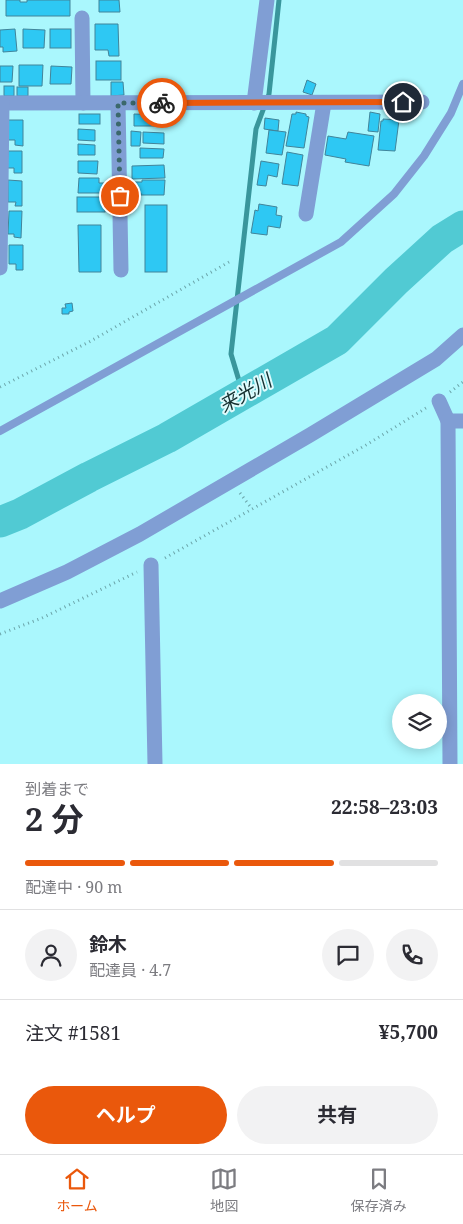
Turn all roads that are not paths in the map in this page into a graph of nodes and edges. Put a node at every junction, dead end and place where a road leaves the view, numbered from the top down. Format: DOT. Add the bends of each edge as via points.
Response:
graph roads {
  1 [pos="267,0"];
  2 [pos="82,18"];
  3 [pos="463,84"];
  4 [pos="422,102"];
  5 [pos="1,103"];
  6 [pos="83,103"];
  7 [pos="118,103"];
  8 [pos="254,103"];
  9 [pos="324,103"];
  10 [pos="1,202"];
  11 [pos="306,214"];
  12 [pos="0,268"];
  13 [pos="121,270"];
  14 [pos="463,336"];
  15 [pos="439,401"];
  16 [pos="456,421"];
  17 [pos="0,431"];
  18 [pos="151,565"];
  19 [pos="0,601"];
  20 [pos="155,764"];
  21 [pos="450,764"];
  1 -- 8 [label="street"];
  2 -- 6 [label="street"];
  3 -- 17 [label="lane" via="451,113 424,156 394,194 341,242"];
  4 -- 9 [label="street"];
  5 -- 6 [label="street"];
  5 -- 10 [label="street"];
  6 -- 7 [label="street"];
  7 -- 8 [label="street"];
  7 -- 13 [label="street"];
  8 -- 9 [label="street"];
  9 -- 11 [label="street"];
  10 -- 12 [label="street"];
  14 -- 19 [label="street" via="436,359 140,534 67,572"];
  15 -- 16 [label="street"];
  16 -- 21 [label="street"];
  18 -- 20 [label="street"];
}
